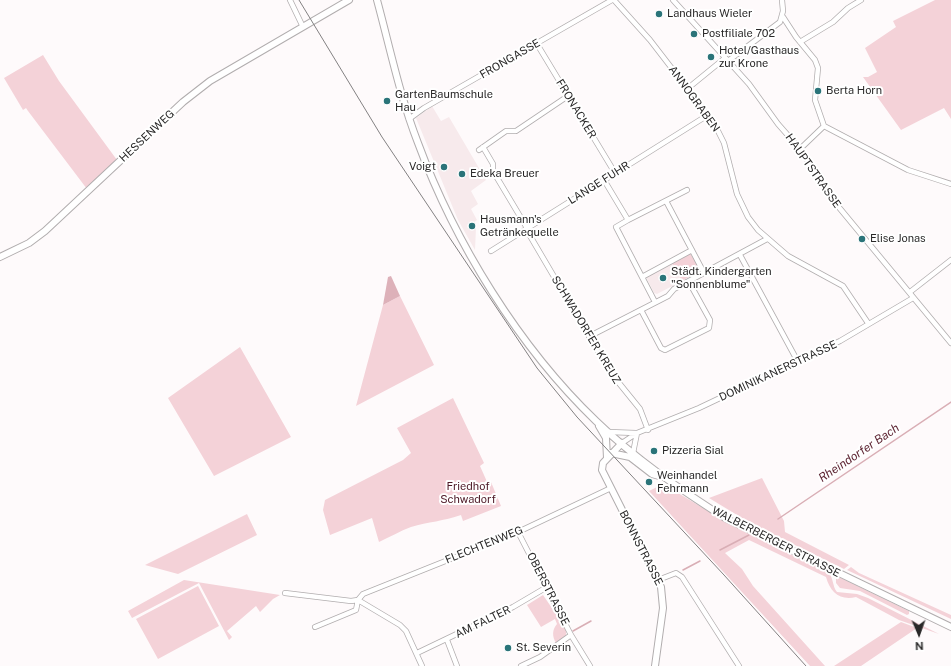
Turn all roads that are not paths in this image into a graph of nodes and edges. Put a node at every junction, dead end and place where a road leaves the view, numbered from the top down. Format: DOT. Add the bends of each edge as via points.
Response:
graph roads {
  1 [pos="290,0"];
  2 [pos="349,0"];
  3 [pos="377,0"];
  4 [pos="613,0"];
  5 [pos="672,0"];
  6 [pos="782,0"];
  7 [pos="861,0"];
  8 [pos="783,17"];
  9 [pos="303,27"];
  10 [pos="800,42"];
  11 [pos="538,44"];
  12 [pos="727,59"];
  13 [pos="687,88"];
  14 [pos="568,96"];
  15 [pos="708,115"];
  16 [pos="409,119"];
  17 [pos="824,126"];
  18 [pos="800,149"];
  19 [pos="615,173"];
  20 [pos="604,180"];
  21 [pos="951,184"];
  22 [pos="687,190"];
  23 [pos="666,201"];
  24 [pos="628,220"];
  25 [pos="526,228"];
  26 [pos="766,239"];
  27 [pos="692,250"];
  28 [pos="491,251"];
  29 [pos="740,255"];
  30 [pos="0,257"];
  31 [pos="951,260"];
  32 [pos="704,274"];
  33 [pos="642,277"];
  34 [pos="689,282"];
  35 [pos="910,292"];
  36 [pos="913,298"];
  37 [pos="655,302"];
  38 [pos="641,310"];
  39 [pos="868,323"];
  40 [pos="590,336"];
  41 [pos="951,343"];
  42 [pos="798,362"];
  43 [pos="648,430"];
  44 [pos="637,434"];
  45 [pos="607,435"];
  46 [pos="622,443"];
  47 [pos="633,453"];
  48 [pos="609,456"];
  49 [pos="662,476"];
  50 [pos="611,488"];
  51 [pos="518,532"];
  52 [pos="658,580"];
  53 [pos="548,587"];
  54 [pos="285,593"];
  55 [pos="358,600"];
  56 [pos="315,627"];
  57 [pos="951,627"];
  58 [pos="571,635"];
  59 [pos="447,640"];
  60 [pos="416,653"];
  61 [pos="586,659"];
  62 [pos="422,666"];
  63 [pos="457,666"];
  64 [pos="521,666"];
  65 [pos="584,666"];
  66 [pos="590,666"];
  67 [pos="655,666"];
  68 [pos="739,666"];
  1 -- 9 [label="street"];
  2 -- 9 [label="main road, HESSENWEG"];
  3 -- 16 [label="main road"];
  4 -- 11 [label="street, FRONGASSE"];
  4 -- 13 [label="street, ANNOGRABEN" via="650,40"];
  5 -- 12 [label="street, HAUPTSTRASSE"];
  6 -- 8 [label="street"];
  7 -- 10 [label="street" via="833,22"];
  8 -- 10 [label="street"];
  8 -- 12 [label="street" via="780,22"];
  9 -- 30 [label="main road, HESSENWEG" via="210,81 178,107 45,232"];
  10 -- 17 [label="street" via="815,60 818,68 815,100"];
  11 -- 14 [label="street, FRONACKER"];
  11 -- 16 [label="street, FRONGASSE"];
  12 -- 13 [label="street"];
  12 -- 18 [label="street, HAUPTSTRASSE"];
  13 -- 15 [label="street, ANNOGRABEN"];
  14 -- 19 [label="street, FRONACKER"];
  14 -- 25 [label="street, SCHWADORFER KREUZ" via="516,131 506,131 481,148 493,164 493,172"];
  15 -- 19 [label="street, LANGE FUHR"];
  15 -- 26 [label="street, ANNOGRABEN" via="721,137 741,204"];
  16 -- 45 [label="main road" via="442,201 507,313 561,384"];
  17 -- 18 [label="street"];
  17 -- 21 [label="street" via="908,170"];
  18 -- 35 [label="street, HAUPTSTRASSE" via="837,206"];
  19 -- 20 [label="street, LANGE FUHR"];
  20 -- 24 [label="street"];
  20 -- 25 [label="street, LANGE FUHR"];
  22 -- 23 [label="street"];
  23 -- 24 [label="street"];
  23 -- 27 [label="street"];
  24 -- 33 [label="street" via="616,227"];
  25 -- 28 [label="street, LANGE FUHR"];
  25 -- 40 [label="street, SCHWADORFER KREUZ"];
  26 -- 29 [label="street"];
  26 -- 39 [label="street, ANNOGRABEN" via="788,256 843,286"];
  27 -- 32 [label="street"];
  27 -- 33 [label="street"];
  29 -- 32 [label="street"];
  29 -- 42 [label="street"];
  31 -- 35 [label="street"];
  32 -- 34 [label="street"];
  33 -- 37 [label="street"];
  34 -- 37 [label="street"];
  34 -- 38 [label="street" via="710,320 709,328 666,350 661,348"];
  35 -- 36 [label="street, HAUPTSTRASSE"];
  36 -- 39 [label="street, DOMINIKANERSTRASSE"];
  36 -- 41 [label="street, HAUPTSTRASSE"];
  37 -- 38 [label="street"];
  38 -- 40 [label="street"];
  39 -- 42 [label="street, DOMINIKANERSTRASSE" via="850,336"];
  40 -- 43 [label="street, SCHWADORFER KREUZ" via="610,372 640,409"];
  42 -- 43 [label="street, DOMINIKANERSTRASSE"];
  43 -- 44 [label="street, DOMINIKANERSTRASSE"];
  44 -- 45 [label="street, DOMINIKANERSTRASSE"];
  44 -- 46 [label="street, DOMINIKANERSTRASSE"];
  44 -- 47 [label="street"];
  45 -- 46 [label="main road, WALBERBERGER STRASSE"];
  45 -- 48 [label="main road, BONNSTRASSE"];
  46 -- 47 [label="main road, WALBERBERGER STRASSE"];
  46 -- 48 [label="main road"];
  47 -- 49 [label="main road, WALBERBERGER STRASSE"];
  48 -- 49 [label="main road" via="630,457 652,474"];
  48 -- 50 [label="main road, BONNSTRASSE" via="602,470"];
  49 -- 57 [label="main road, WALBERBERGER STRASSE" via="725,518"];
  50 -- 51 [label="street, FLECHTENWEG"];
  50 -- 52 [label="main road, BONNSTRASSE"];
  51 -- 53 [label="street, OBERSTRASSE"];
  51 -- 55 [label="street, FLECHTENWEG" via="363,594"];
  52 -- 67 [label="main road, BONNSTRASSE" via="663,595 663,608"];
  52 -- 68 [label="street" via="676,573 682,577"];
  53 -- 58 [label="street, OBERSTRASSE"];
  53 -- 59 [label="street, AM FALTER"];
  54 -- 55 [label="street"];
  55 -- 56 [label="street, FLECHTENWEG" via="356,610"];
  55 -- 60 [label="street" via="400,625 406,631"];
  58 -- 61 [label="street, OBERSTRASSE"];
  58 -- 64 [label="street" via="540,657"];
  59 -- 60 [label="street, AM FALTER"];
  59 -- 63 [label="street"];
  60 -- 62 [label="street"];
  61 -- 65 [label="street"];
  61 -- 66 [label="street, OBERSTRASSE"];
}
